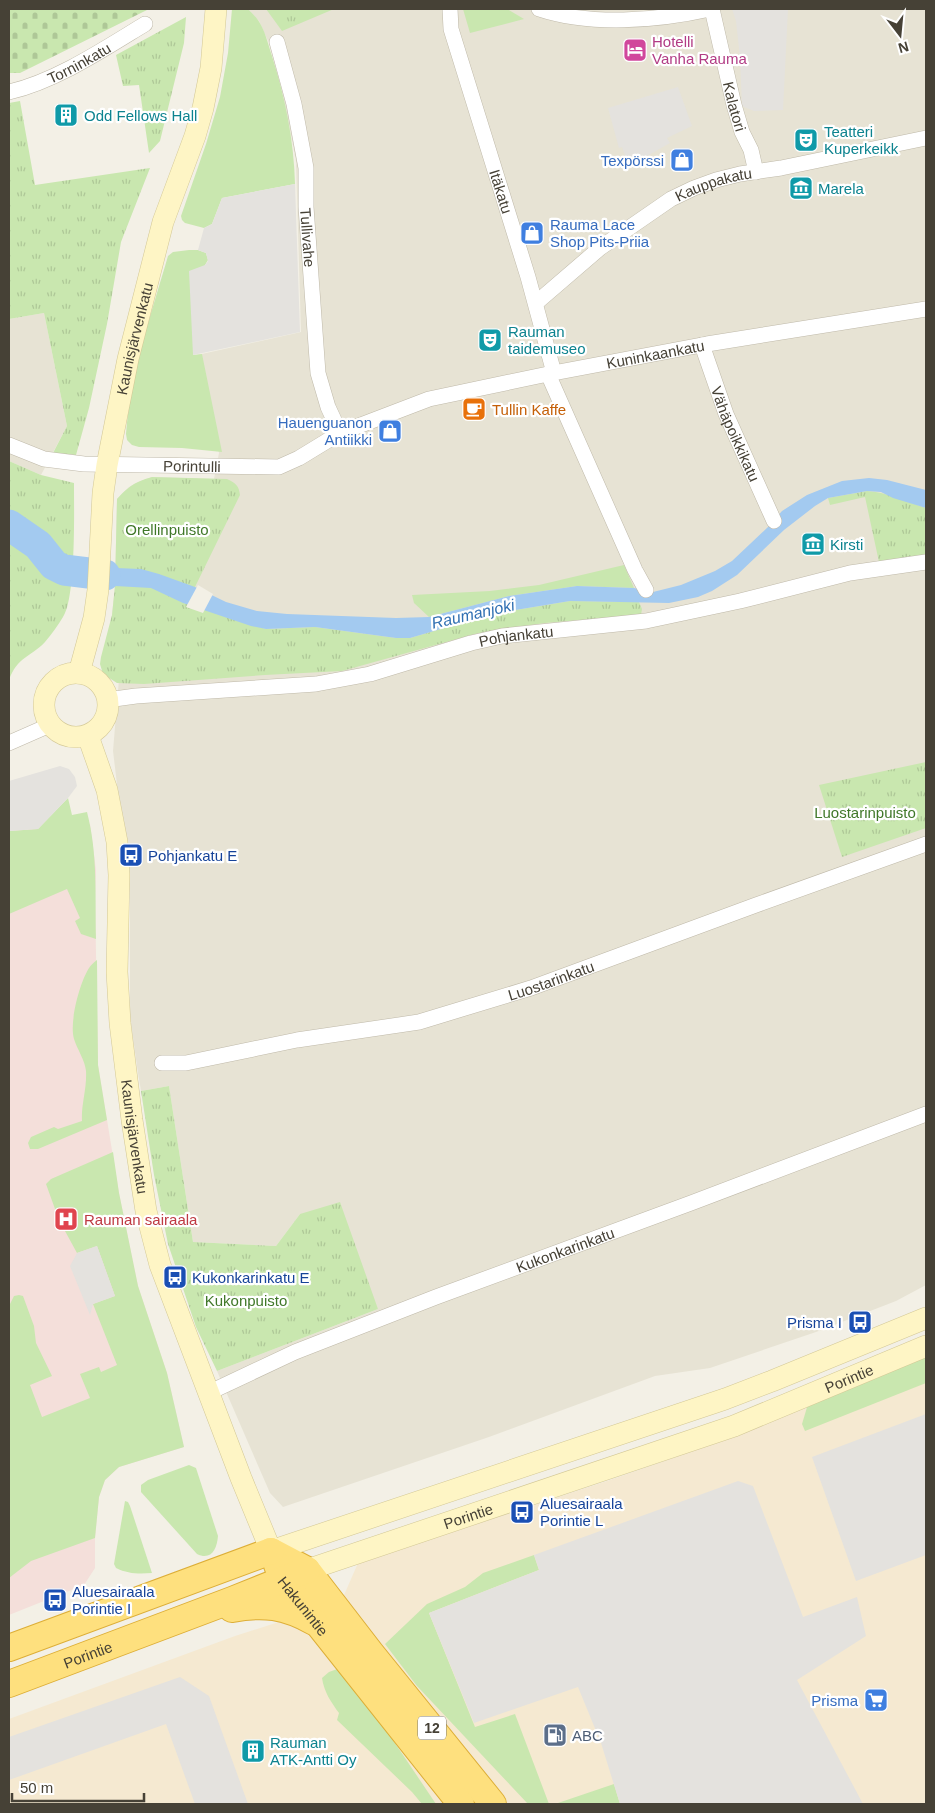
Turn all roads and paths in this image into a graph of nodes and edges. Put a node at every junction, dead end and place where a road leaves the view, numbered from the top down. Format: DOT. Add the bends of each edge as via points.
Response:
graph roads {
  1 [pos="216,9"];
  2 [pos="450,9"];
  3 [pos="538,9"];
  4 [pos="711,9"];
  5 [pos="146,24"];
  6 [pos="277,42"];
  7 [pos="9,92"];
  8 [pos="926,138"];
  9 [pos="756,172"];
  10 [pos="536,304"];
  11 [pos="926,309"];
  12 [pos="702,345"];
  13 [pos="551,373"];
  14 [pos="340,433"];
  15 [pos="9,445"];
  16 [pos="107,465"];
  17 [pos="279,467"];
  18 [pos="774,520"];
  19 [pos="926,562"];
  20 [pos="646,590"];
  21 [pos="79,673"];
  22 [pos="107,700"];
  23 [pos="50,725"];
  24 [pos="88,736"];
  25 [pos="9,743"];
  26 [pos="926,844"];
  27 [pos="162,1063"];
  28 [pos="926,1114"];
  29 [pos="926,1318"];
  30 [pos="926,1346"];
  31 [pos="208,1393"];
  32 [pos="271,1551"];
  33 [pos="307,1570"];
  34 [pos="283,1580"];
  35 [pos="233,1604"];
  36 [pos="328,1618"];
  37 [pos="9,1648"];
  38 [pos="362,1660"];
  39 [pos="9,1684"];
  40 [pos="461,1804"];
  41 [pos="493,1804"];
  1 -- 16 [label="main road, Kaunisjärvenkatu" via="211,68 203,108 160,234 128,359"];
  2 -- 10 [label="street, Itäkatu" via="451,29"];
  3 -- 4 [label="street" via="564,15 628,19"];
  4 -- 9 [label="street, Kalatori" via="734,105"];
  5 -- 7 [label="street, Torninkatu" via="32,86"];
  6 -- 14 [label="street, Tullivahe" via="294,104 306,168 318,373 328,408"];
  8 -- 9 [label="street, Kauppakatu"];
  9 -- 10 [label="street, Kauppakatu" via="716,180 671,199 600,248"];
  10 -- 13 [label="street, Itäkatu"];
  11 -- 12 [label="street, Kuninkaankatu"];
  12 -- 13 [label="street, Kuninkaankatu"];
  12 -- 18 [label="street, Vähäpoikkikatu" via="726,414"];
  13 -- 14 [label="street, Kuninkaankatu" via="429,399"];
  13 -- 20 [label="street, Itäkatu" via="634,570"];
  14 -- 17 [label="street, Kuninkaankatu"];
  15 -- 16 [label="street, Porintulli" via="44,459"];
  16 -- 17 [label="street, Porintulli"];
  16 -- 21 [label="main road, Kaunisjärvenkatu" via="98,590"];
  19 -- 22 [label="street, Pohjankatu" via="850,573 646,621 502,636 335,681"];
  21 -- 22 [label="main road" via="97,681"];
  21 -- 23 [label="main road" via="59,678 47,690 44,709"];
  22 -- 24 [label="main road" via="106,717"];
  23 -- 24 [label="main road" via="68,737"];
  23 -- 25 [label="street"];
  24 -- 31 [label="main road, Kaunisjärvenkatu" via="107,790 117,842 120,1023 146,1211 160,1266"];
  26 -- 27 [label="street, Luostarinkatu" via="531,988 419,1022 297,1040 186,1063"];
  28 -- 31 [label="street, Kukonkarinkatu" via="294,1352"];
  29 -- 32 [label="main road, Porintie" via="725,1399"];
  30 -- 33 [label="main road, Porintie" via="734,1426"];
  31 -- 32 [label="main road, Kaunisjärvenkatu"];
  32 -- 33 [label="highway, Hakunintie / 12"];
  32 -- 34 [label="highway, Hakunintie / 12"];
  32 -- 37 [label="highway, Porintie"];
  33 -- 34 [label="highway, Porintie / 12"];
  33 -- 36 [label="highway, Hakunintie / 12"];
  34 -- 35 [label="highway, Porintie / 12"];
  34 -- 36 [label="highway, Hakunintie / 12"];
  35 -- 36 [label="highway, 12" via="271,1606"];
  35 -- 39 [label="highway, Porintie / 12" via="172,1622"];
  36 -- 38 [label="highway, Hakunintie / 12"];
  38 -- 40 [label="highway, Hakunintie / 12"];
  38 -- 41 [label="highway, Hakunintie / 12"];
}
